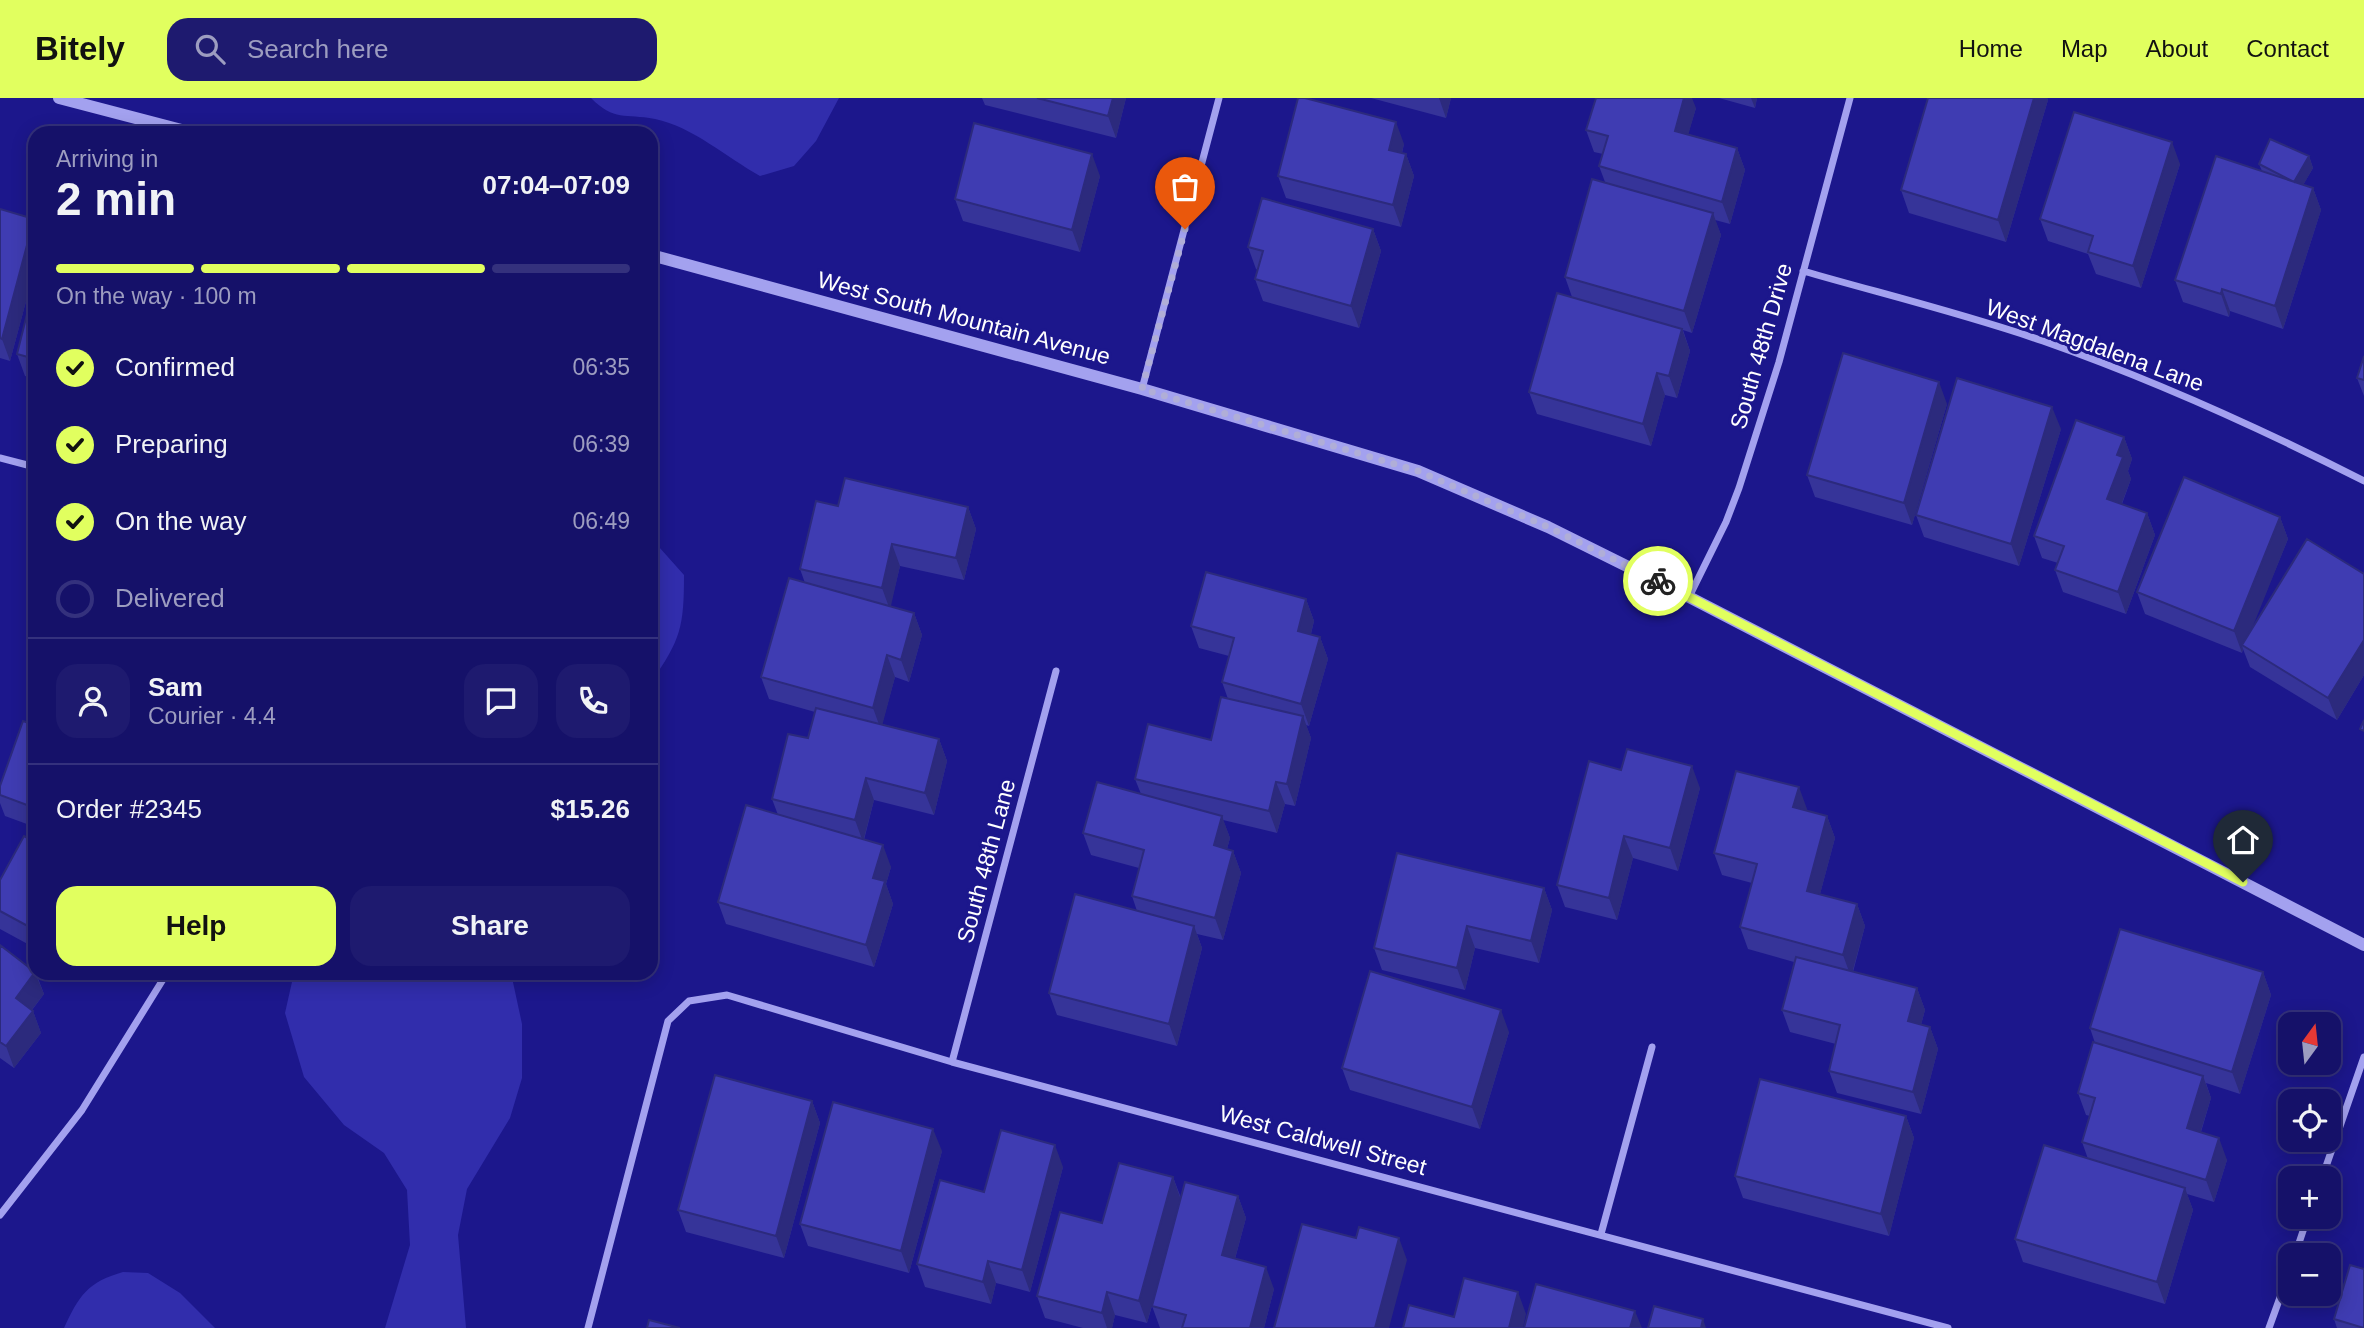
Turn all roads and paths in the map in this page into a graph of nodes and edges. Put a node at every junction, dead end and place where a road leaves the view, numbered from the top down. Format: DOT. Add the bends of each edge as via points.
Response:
graph roads {
  1 [pos="59,98"];
  2 [pos="1219,98"];
  3 [pos="1850,98"];
  4 [pos="166,126"];
  5 [pos="658,257"];
  6 [pos="1803,271"];
  7 [pos="1142,389"];
  8 [pos="0,458"];
  9 [pos="28,465"];
  10 [pos="2364,481"];
  11 [pos="1689,597"];
  12 [pos="1056,671"];
  13 [pos="2364,944"];
  14 [pos="163,980"];
  15 [pos="1652,1047"];
  16 [pos="2364,1057"];
  17 [pos="952,1062"];
  18 [pos="2326,1166"];
  19 [pos="0,1215"];
  20 [pos="1601,1234"];
  21 [pos="2278,1303"];
  22 [pos="588,1328"];
  23 [pos="1948,1328"];
  24 [pos="2269,1328"];
  1 -- 4 [label="street"];
  2 -- 7 [label="street"];
  3 -- 6 [label="street, South 48th Drive"];
  5 -- 7 [label="street, West South Mountain Avenue"];
  6 -- 10 [label="street, West Magdalena Lane" via="2040,340 2119,369"];
  6 -- 11 [label="street, South 48th Drive" via="1739,488"];
  7 -- 11 [label="street, West South Mountain Avenue" via="1418,471 1548,527"];
  8 -- 9 [label="street"];
  11 -- 13 [label="street, West South Mountain Avenue"];
  12 -- 17 [label="street, South 48th Lane"];
  14 -- 19 [label="street" via="82,1110"];
  15 -- 20 [label="street"];
  16 -- 18 [label="street"];
  17 -- 20 [label="street, West Caldwell Street"];
  17 -- 22 [label="street, West Caldwell Street" via="727,995 689,1001 667,1021"];
  20 -- 23 [label="street, West Caldwell Street"];
  21 -- 24 [label="street"];
}
